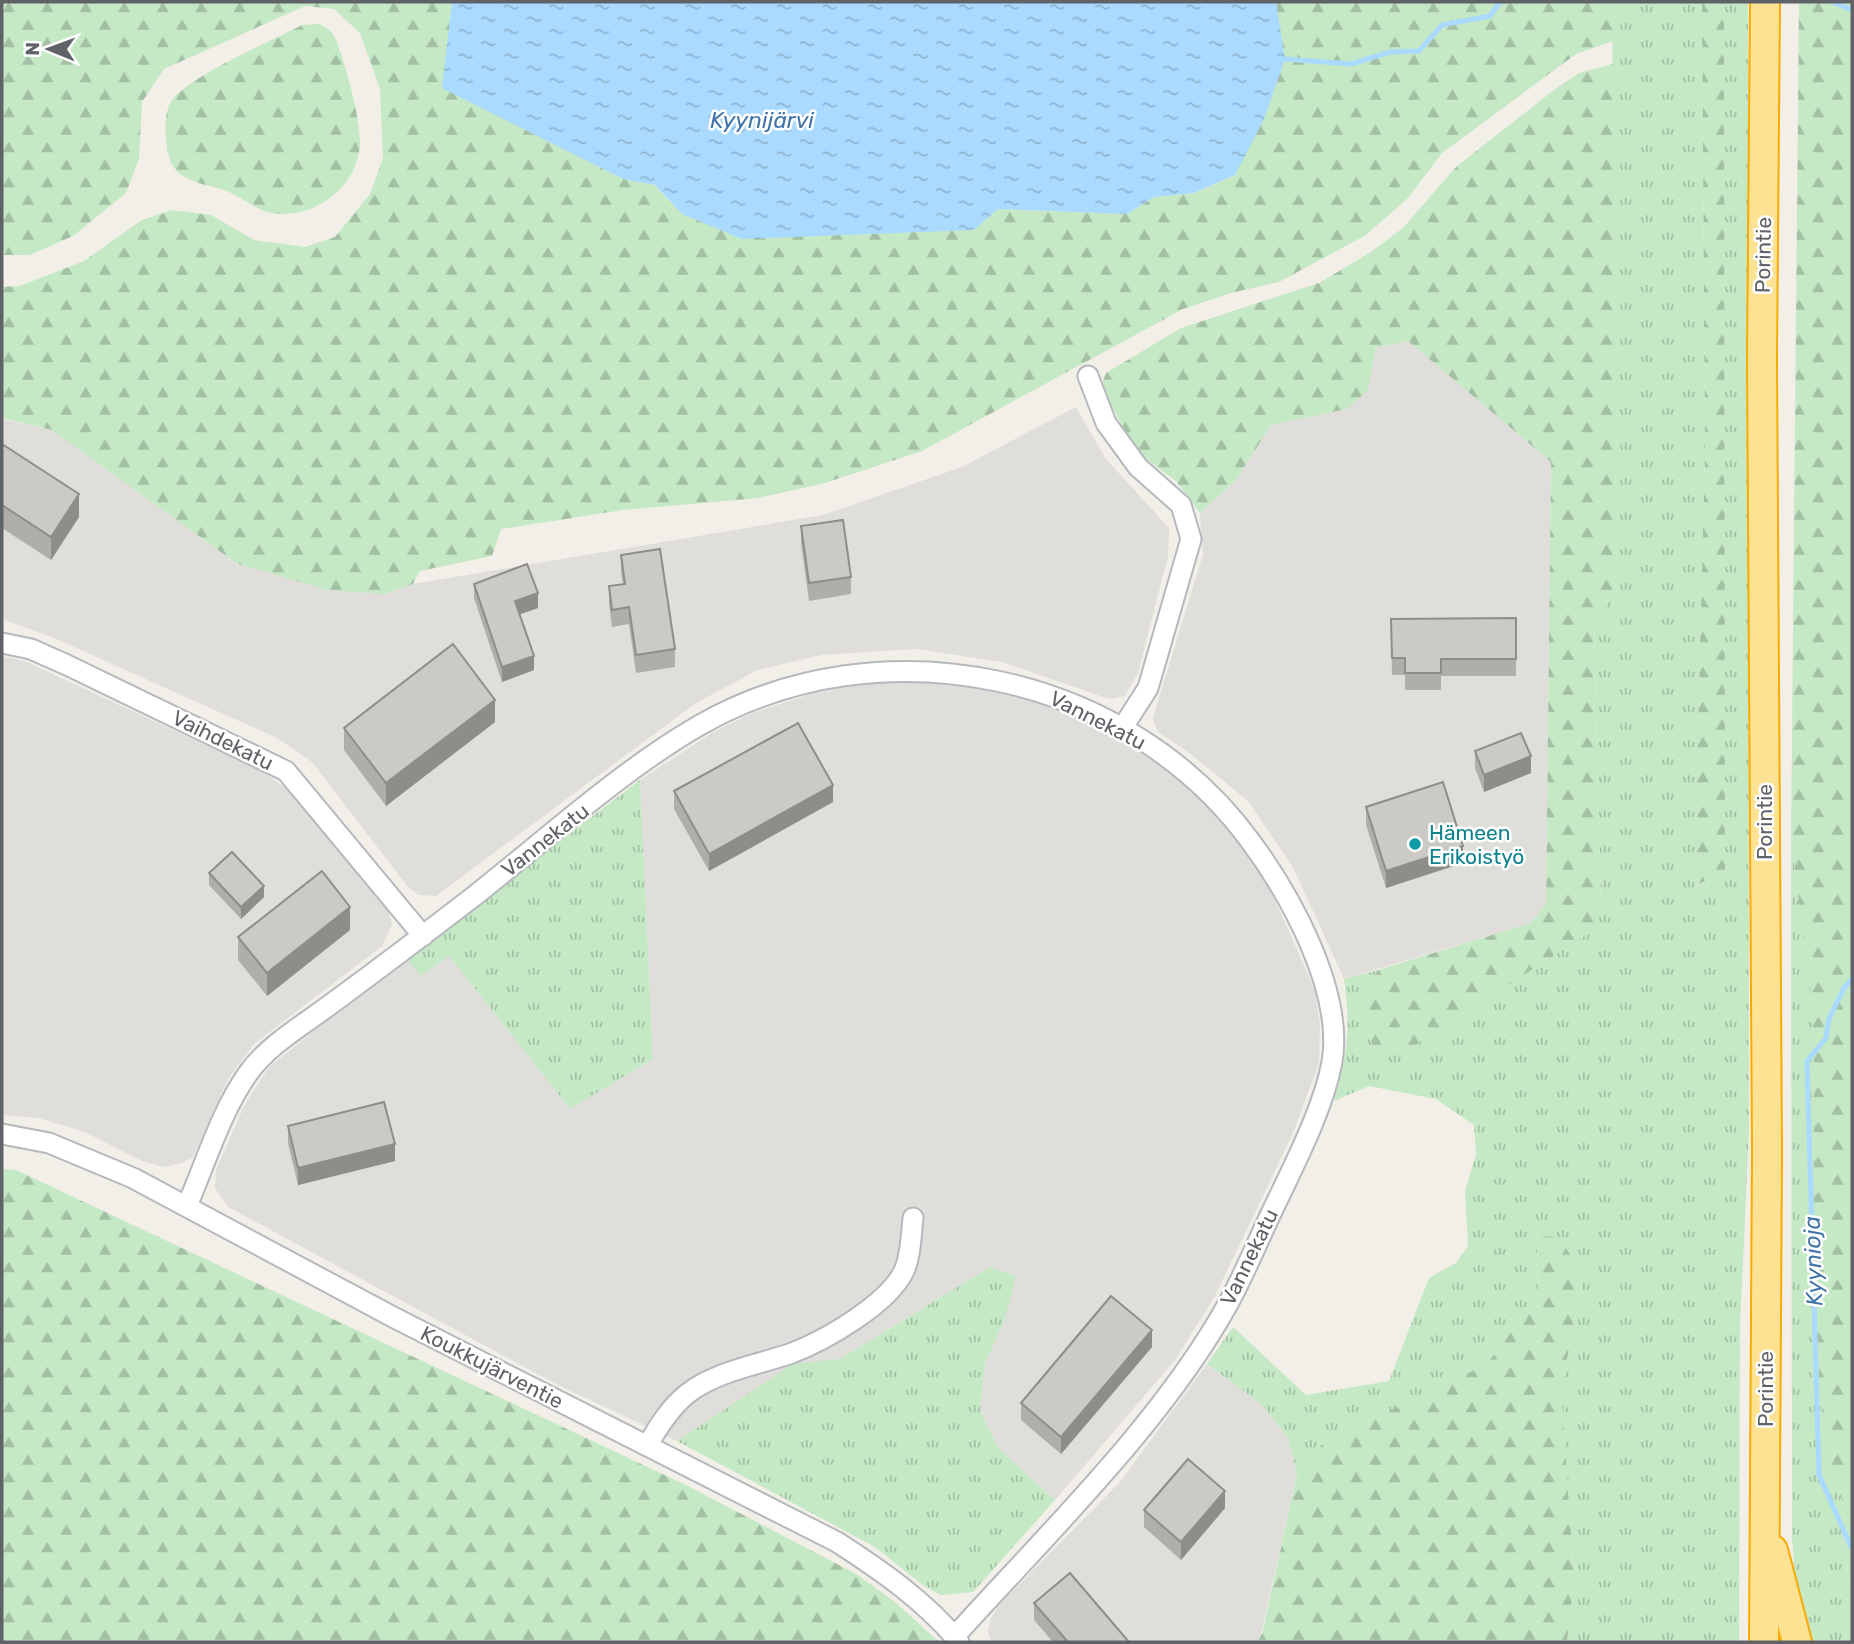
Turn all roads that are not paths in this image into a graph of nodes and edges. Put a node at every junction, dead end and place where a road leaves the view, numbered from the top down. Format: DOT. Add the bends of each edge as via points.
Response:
graph roads {
  1 [pos="1765,2"];
  2 [pos="1088,376"];
  3 [pos="2,642"];
  4 [pos="1123,727"];
  5 [pos="423,936"];
  6 [pos="2,1134"];
  7 [pos="187,1206"];
  8 [pos="913,1218"];
  9 [pos="648,1445"];
  10 [pos="1764,1521"];
  11 [pos="957,1639"];
  12 [pos="1764,1642"];
  13 [pos="1797,1642"];
  1 -- 10 [label="highway, Porintie"];
  2 -- 4 [label="street" via="1105,423 1138,467 1181,505 1191,539 1148,688"];
  3 -- 5 [label="street, Vaihdekatu" via="67,665 286,771"];
  4 -- 5 [label="street, Vannekatu" via="1066,699 1002,679 927,671 827,680 771,692 701,725 633,772"];
  4 -- 11 [label="street, Vannekatu" via="1186,770 1232,815 1274,872 1321,977 1333,1021 1332,1062 1306,1140 1227,1305 1135,1435"];
  5 -- 7 [label="street, Vannekatu" via="262,1055 234,1096"];
  6 -- 7 [label="street, Koukkujärventie" via="84,1156"];
  7 -- 9 [label="street, Koukkujärventie" via="393,1317"];
  8 -- 9 [label="street" via="904,1271 887,1294 848,1323 795,1352 718,1377 688,1393 664,1417"];
  9 -- 11 [label="street, Koukkujärventie" via="837,1542 893,1580"];
  10 -- 12 [label="highway, Porintie"];
  10 -- 13 [label="highway"];
}
